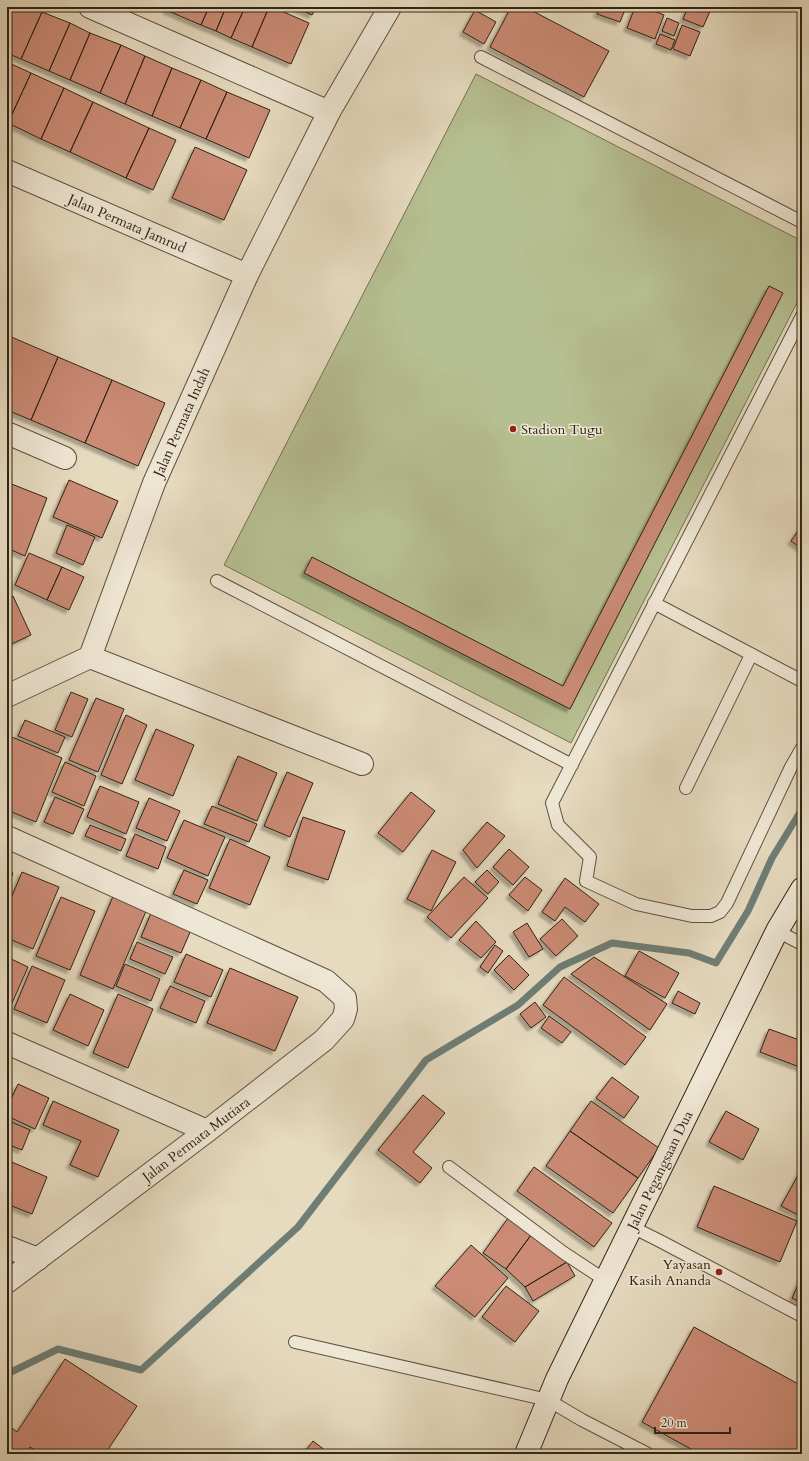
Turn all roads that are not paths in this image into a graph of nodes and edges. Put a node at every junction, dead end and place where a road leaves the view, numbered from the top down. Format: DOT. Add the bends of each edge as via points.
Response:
graph roads {
  1 [pos="90,7"];
  2 [pos="390,7"];
  3 [pos="481,57"];
  4 [pos="329,112"];
  5 [pos="7,171"];
  6 [pos="802,222"];
  7 [pos="247,275"];
  8 [pos="802,316"];
  9 [pos="7,433"];
  10 [pos="65,458"];
  11 [pos="217,581"];
  12 [pos="654,603"];
  13 [pos="751,655"];
  14 [pos="90,657"];
  15 [pos="802,682"];
  16 [pos="7,696"];
  17 [pos="802,748"];
  18 [pos="362,764"];
  19 [pos="572,765"];
  20 [pos="686,788"];
  21 [pos="7,837"];
  22 [pos="802,889"];
  23 [pos="777,931"];
  24 [pos="802,944"];
  25 [pos="7,1043"];
  26 [pos="207,1131"];
  27 [pos="449,1167"];
  28 [pos="632,1227"];
  29 [pos="7,1247"];
  30 [pos="38,1260"];
  31 [pos="605,1280"];
  32 [pos="7,1282"];
  33 [pos="802,1316"];
  34 [pos="295,1342"];
  35 [pos="548,1400"];
  36 [pos="526,1454"];
  37 [pos="648,1454"];
  1 -- 4 [label="street"];
  2 -- 4 [label="street, Jalan Permata Indah"];
  3 -- 6 [label="lane"];
  4 -- 7 [label="street, Jalan Permata Indah"];
  5 -- 7 [label="street, Jalan Permata Jamrud"];
  7 -- 14 [label="street, Jalan Permata Indah" via="154,483"];
  8 -- 12 [label="lane"];
  9 -- 10 [label="street"];
  11 -- 19 [label="lane"];
  12 -- 13 [label="lane"];
  12 -- 19 [label="lane"];
  13 -- 15 [label="lane"];
  13 -- 20 [label="lane"];
  14 -- 16 [label="street"];
  14 -- 18 [label="street"];
  17 -- 19 [label="lane" via="727,903 720,912 701,917 636,904 586,881 590,857 558,825 552,803"];
  21 -- 26 [label="street, Jalan Permata Mutiara" via="326,981 345,998 346,1009 343,1019 324,1040"];
  22 -- 23 [label="street, Jalan Pegangsaan Dua"];
  23 -- 24 [label="lane"];
  23 -- 28 [label="street, Jalan Pegangsaan Dua"];
  25 -- 26 [label="street"];
  26 -- 30 [label="street, Jalan Permata Mutiara"];
  27 -- 31 [label="lane" via="564,1253"];
  28 -- 31 [label="street, Jalan Pegangsaan Dua"];
  28 -- 33 [label="lane"];
  29 -- 30 [label="street"];
  30 -- 32 [label="street, Jalan Permata Mutiara"];
  31 -- 35 [label="street, Jalan Pegangsaan Dua"];
  34 -- 35 [label="lane"];
  35 -- 36 [label="street, Jalan Pegangsaan Dua"];
  35 -- 37 [label="lane"];
}
